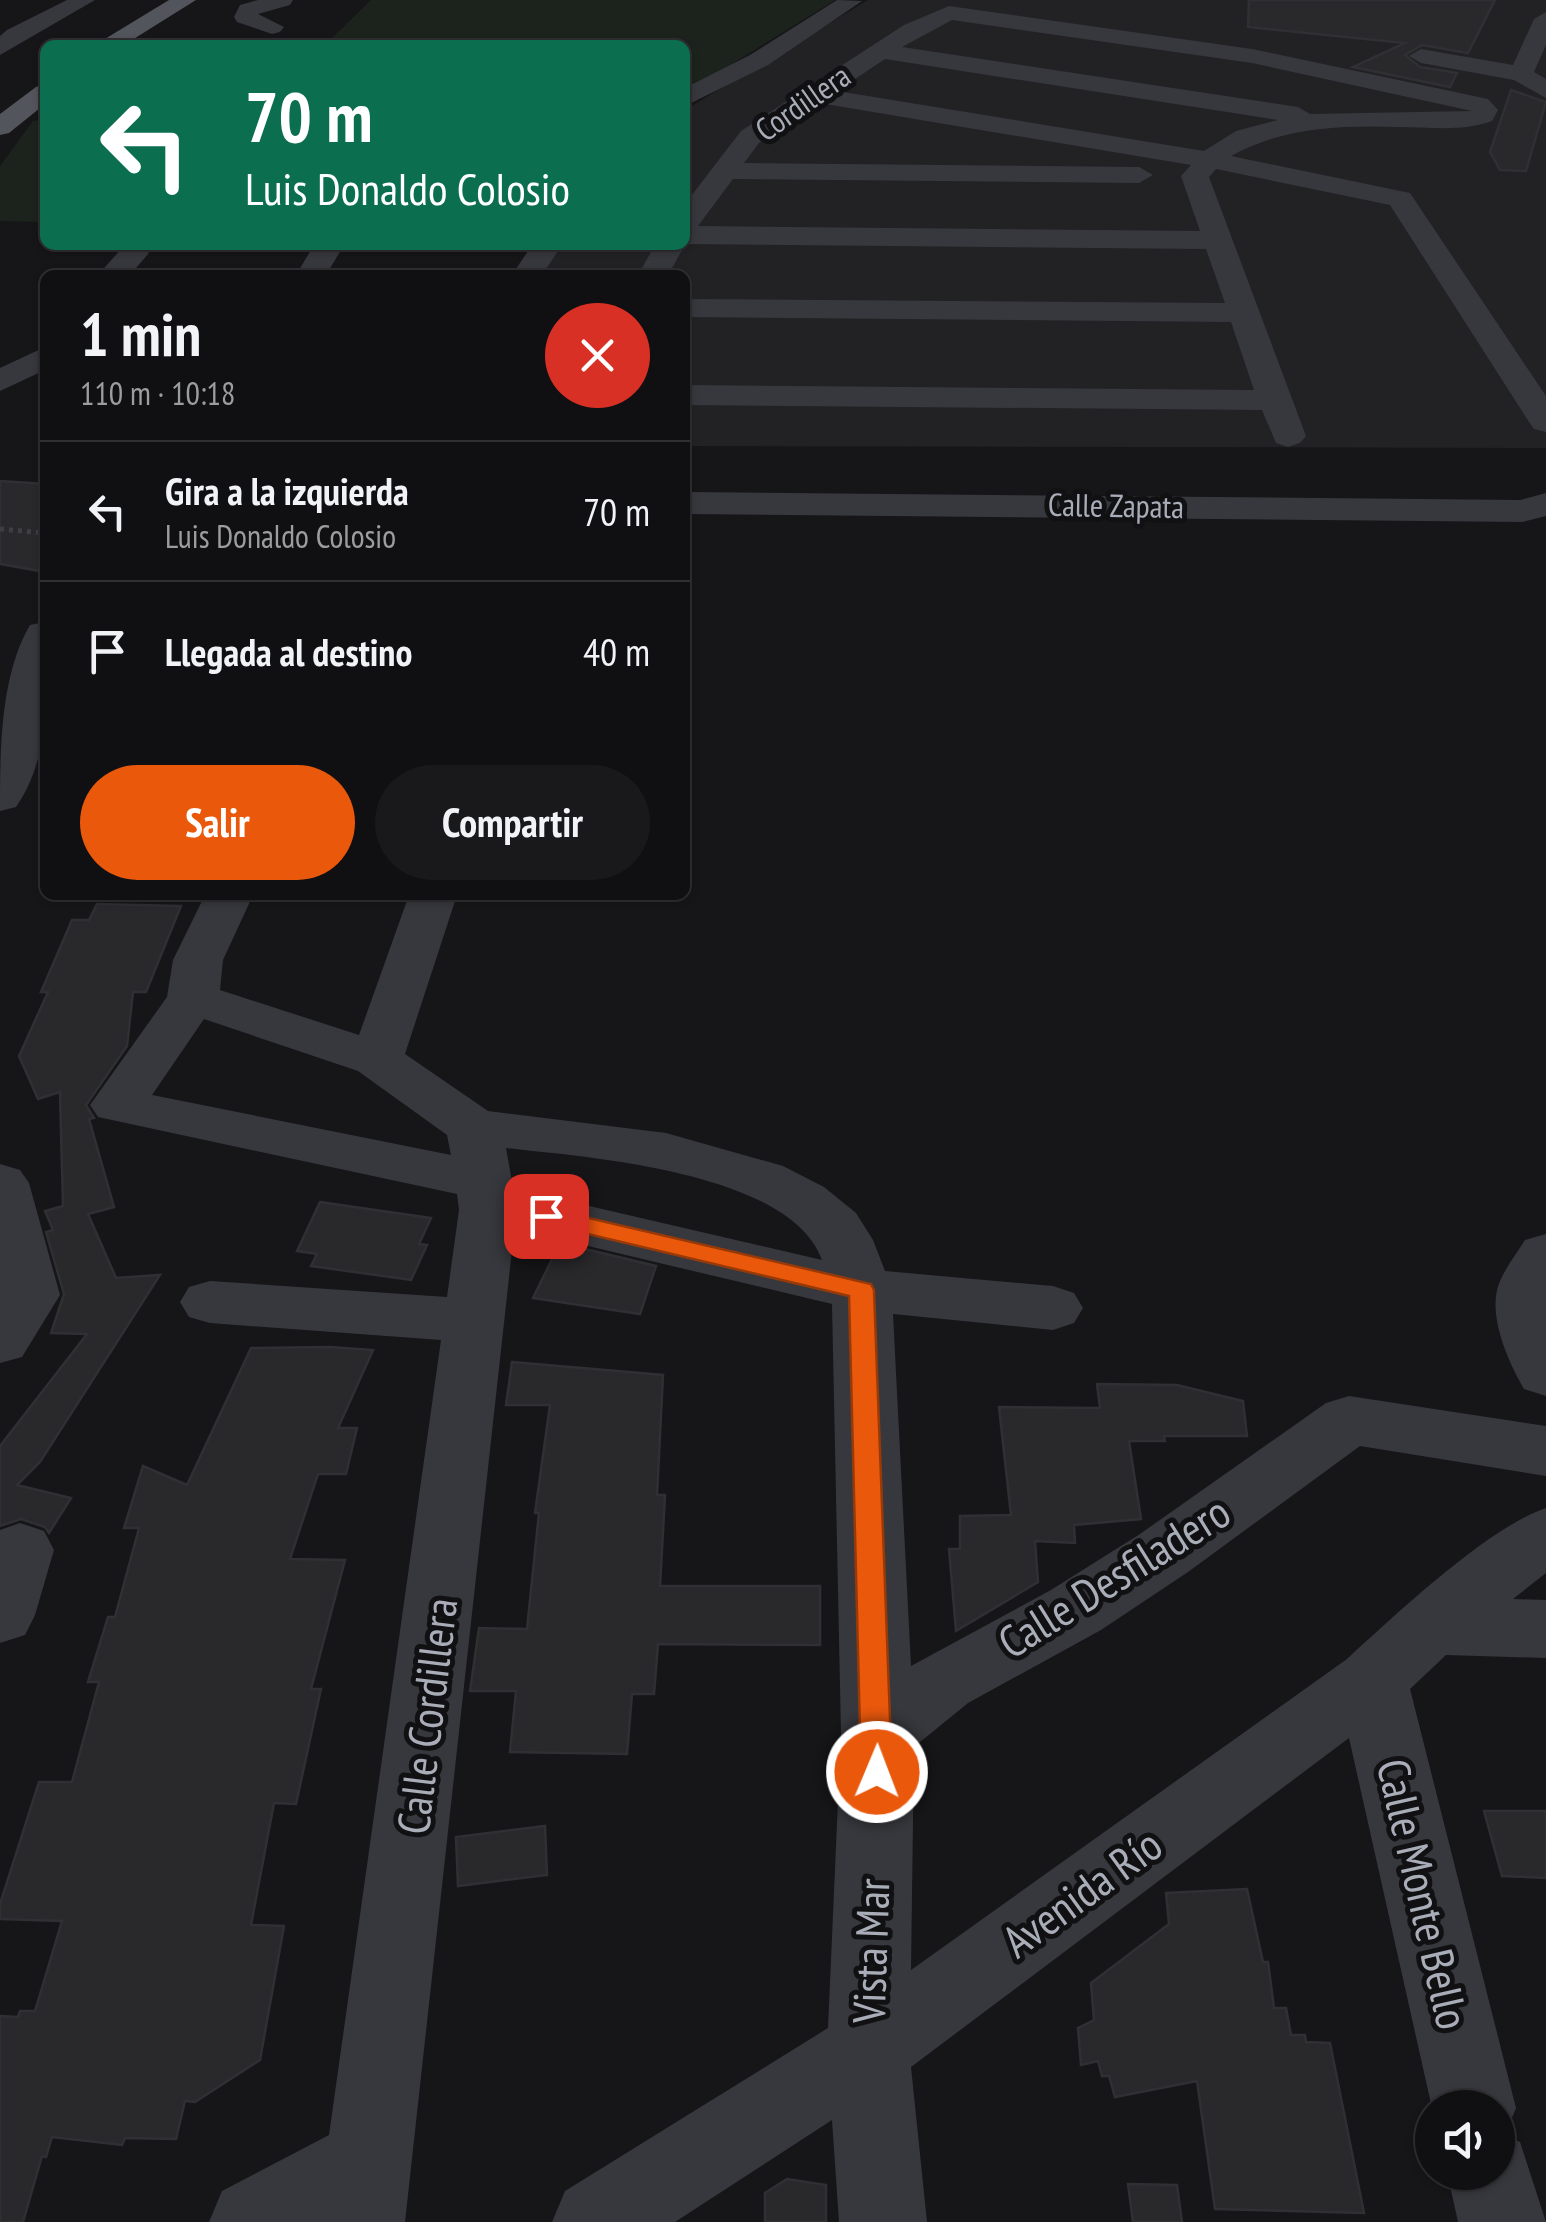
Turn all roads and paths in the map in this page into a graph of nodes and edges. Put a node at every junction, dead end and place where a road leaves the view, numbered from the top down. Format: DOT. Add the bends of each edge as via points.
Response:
graph roads {
  1 [pos="84,0"];
  2 [pos="185,0"];
  3 [pos="282,0"];
  4 [pos="851,1"];
  5 [pos="1076,7"];
  6 [pos="1546,20"];
  7 [pos="272,27"];
  8 [pos="1279,37"];
  9 [pos="116,40"];
  10 [pos="0,48"];
  11 [pos="880,50"];
  12 [pos="1402,53"];
  13 [pos="1522,74"];
  14 [pos="1546,90"];
  15 [pos="810,94"];
  16 [pos="690,95"];
  17 [pos="40,96"];
  18 [pos="777,116"];
  19 [pos="950,116"];
  20 [pos="1330,120"];
  21 [pos="0,126"];
  22 [pos="1201,167"];
  23 [pos="728,172"];
  24 [pos="690,218"];
  25 [pos="690,235"];
  26 [pos="1218,240"];
  27 [pos="690,308"];
  28 [pos="1242,313"];
  29 [pos="40,360"];
  30 [pos="0,381"];
  31 [pos="690,395"];
  32 [pos="1274,400"];
  33 [pos="1546,422"];
  34 [pos="1288,436"];
  35 [pos="690,503"];
  36 [pos="1546,504"];
  37 [pos="0,529"];
  38 [pos="40,533"];
  39 [pos="40,642"];
  40 [pos="0,797"];
  41 [pos="227,900"];
  42 [pos="431,900"];
  43 [pos="193,998"];
  44 [pos="377,1059"];
  45 [pos="481,1173"];
  46 [pos="0,1182"];
  47 [pos="1546,1254"];
  48 [pos="862,1290"];
  49 [pos="210,1302"];
  50 [pos="1053,1308"];
  51 [pos="477,1321"];
  52 [pos="0,1341"];
  53 [pos="1546,1373"];
  54 [pos="1546,1450"];
  55 [pos="1546,1535"];
  56 [pos="20,1550"];
  57 [pos="0,1616"];
  58 [pos="1430,1626"];
  59 [pos="1546,1629"];
  60 [pos="1372,1680"];
  61 [pos="878,1733"];
  62 [pos="868,2050"];
  63 [pos="1470,2090"];
  64 [pos="366,2190"];
  65 [pos="1494,2190"];
  66 [pos="253,2222"];
  67 [pos="596,2222"];
  68 [pos="883,2222"];
  69 [pos="1502,2222"];
  1 -- 10 [label="street"];
  2 -- 9 [label="main road"];
  3 -- 7 [label="street" via="248,10 245,17"];
  4 -- 16 [label="street"];
  5 -- 8 [label="street"];
  6 -- 13 [label="street"];
  11 -- 15 [label="street, Cordillera"];
  11 -- 20 [label="street"];
  11 -- 20 [label="street, Cordillera" via="949,12 1252,56 1462,98 1485,110 1465,122"];
  12 -- 13 [label="street"];
  13 -- 14 [label="street"];
  15 -- 18 [label="street, Cordillera"];
  15 -- 19 [label="street"];
  17 -- 21 [label="main road"];
  18 -- 19 [label="street"];
  18 -- 23 [label="street, Cordillera" via="750,137"];
  19 -- 22 [label="street"];
  20 -- 22 [label="street" via="1238,140"];
  22 -- 23 [label="street"];
  22 -- 26 [label="street"];
  22 -- 33 [label="street" via="1400,199"];
  23 -- 24 [label="street, Cordillera"];
  25 -- 26 [label="street"];
  26 -- 28 [label="street"];
  27 -- 28 [label="street"];
  28 -- 32 [label="street"];
  29 -- 30 [label="street"];
  31 -- 32 [label="street"];
  32 -- 34 [label="street"];
  35 -- 36 [label="street, Calle Zapata" via="1522,511"];
  37 -- 38 [label="path"];
  39 -- 40 [label="street" via="18,758"];
  41 -- 43 [label="street" via="198,960"];
  42 -- 44 [label="street"];
  43 -- 44 [label="street"];
  43 -- 45 [label="street" via="118,1105"];
  44 -- 45 [label="street"];
  45 -- 48 [label="street" via="546,1216"];
  45 -- 48 [label="street, Vista Mar" via="654,1148 711,1161 794,1194 837,1228"];
  45 -- 51 [label="street, Calle Cordillera"];
  46 -- 52 [label="street" via="30,1295"];
  47 -- 53 [label="street" via="1528,1284 1529,1328"];
  48 -- 50 [label="street"];
  48 -- 61 [label="street, Vista Mar"];
  49 -- 51 [label="street"];
  51 -- 64 [label="street, Calle Cordillera"];
  54 -- 61 [label="street, Calle Desfiladero" via="1349,1420 1164,1553 943,1682"];
  55 -- 58 [label="street, Avenida Río"];
  56 -- 57 [label="street"];
  58 -- 59 [label="street"];
  58 -- 60 [label="street, Avenida Río"];
  60 -- 62 [label="street, Avenida Río"];
  60 -- 63 [label="street, Calle Monte Bello"];
  61 -- 62 [label="street, Vista Mar"];
  62 -- 67 [label="street, Avenida Río"];
  62 -- 68 [label="street, Vista Mar"];
  64 -- 66 [label="street"];
  65 -- 69 [label="street"];
}
